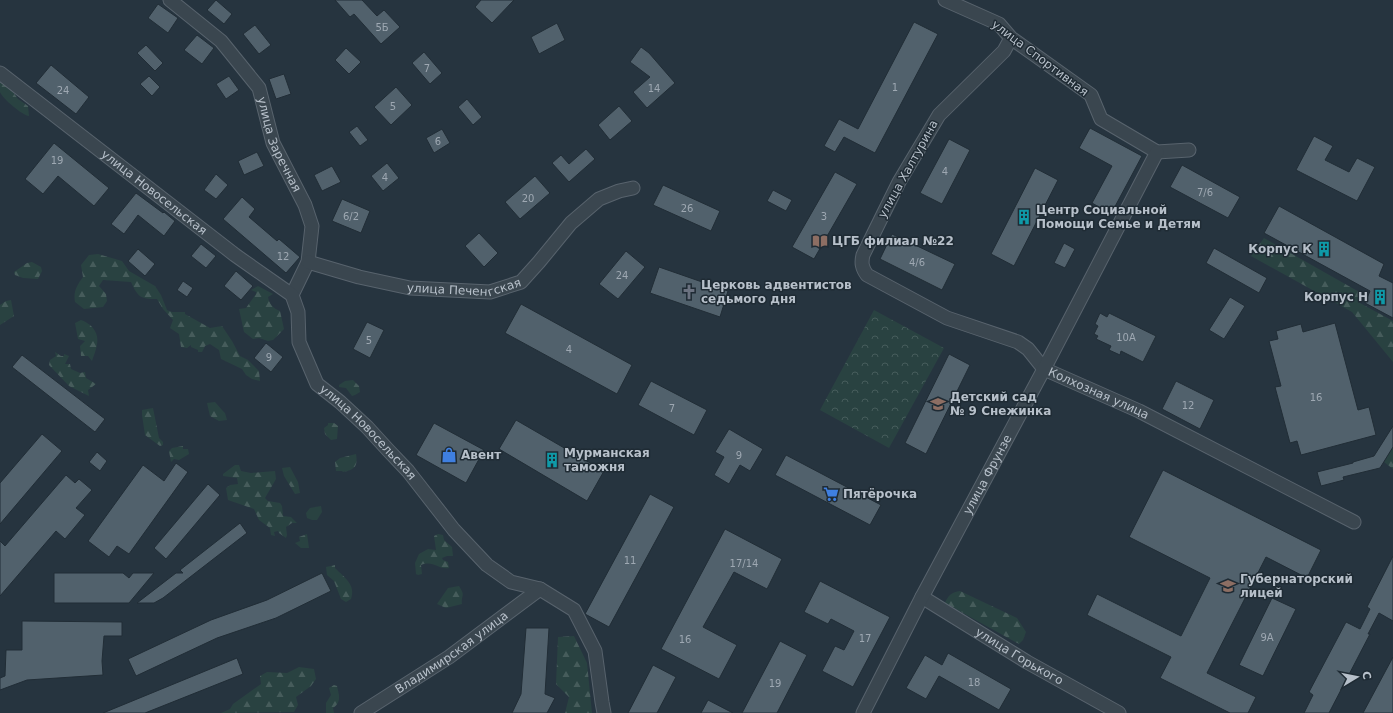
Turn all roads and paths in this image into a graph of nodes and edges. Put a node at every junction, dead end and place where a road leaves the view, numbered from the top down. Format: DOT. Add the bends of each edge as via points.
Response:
graph roads {
  1 [pos="170,0"];
  2 [pos="945,0"];
  3 [pos="1011,38"];
  4 [pos="0,72"];
  5 [pos="1189,150"];
  6 [pos="1157,152"];
  7 [pos="633,188"];
  8 [pos="863,255"];
  9 [pos="308,262"];
  10 [pos="292,295"];
  11 [pos="1044,369"];
  12 [pos="1354,522"];
  13 [pos="540,589"];
  14 [pos="922,597"];
  15 [pos="361,713"];
  16 [pos="604,713"];
  17 [pos="863,713"];
  18 [pos="1119,713"];
  1 -- 9 [label="street, улица Заречная" via="221,41 258,88 272,144 305,205 312,226"];
  2 -- 3 [label="street, улица Спортивная" via="998,24"];
  3 -- 6 [label="street, улица Спортивная" via="1091,95 1101,119"];
  3 -- 8 [label="street, улица Халтурина" via="1004,52 939,115 899,182"];
  4 -- 10 [label="street, улица Новосельская" via="235,255"];
  5 -- 6 [label="street"];
  6 -- 11 [label="street, улица Фрунзе"];
  7 -- 9 [label="street, улица Печенгская" via="599,199 571,222 521,282 490,292 410,288"];
  8 -- 11 [label="street, Колхозная улица" via="863,269 867,275 947,318 1018,342 1028,349"];
  9 -- 10 [label="street, улица Заречная"];
  10 -- 13 [label="street, улица Новосельская" via="298,312 299,342 317,384 367,427 408,471 454,530 487,565 511,582"];
  11 -- 12 [label="street, Колхозная улица" via="1139,411"];
  11 -- 14 [label="street, улица Фрунзе"];
  13 -- 15 [label="street, Владимирская улица" via="449,657"];
  13 -- 16 [label="street, улица Новосельская" via="574,610 592,644"];
  14 -- 17 [label="street, улица Фрунзе"];
  14 -- 18 [label="street, улица Горького" via="1027,662"];
}
